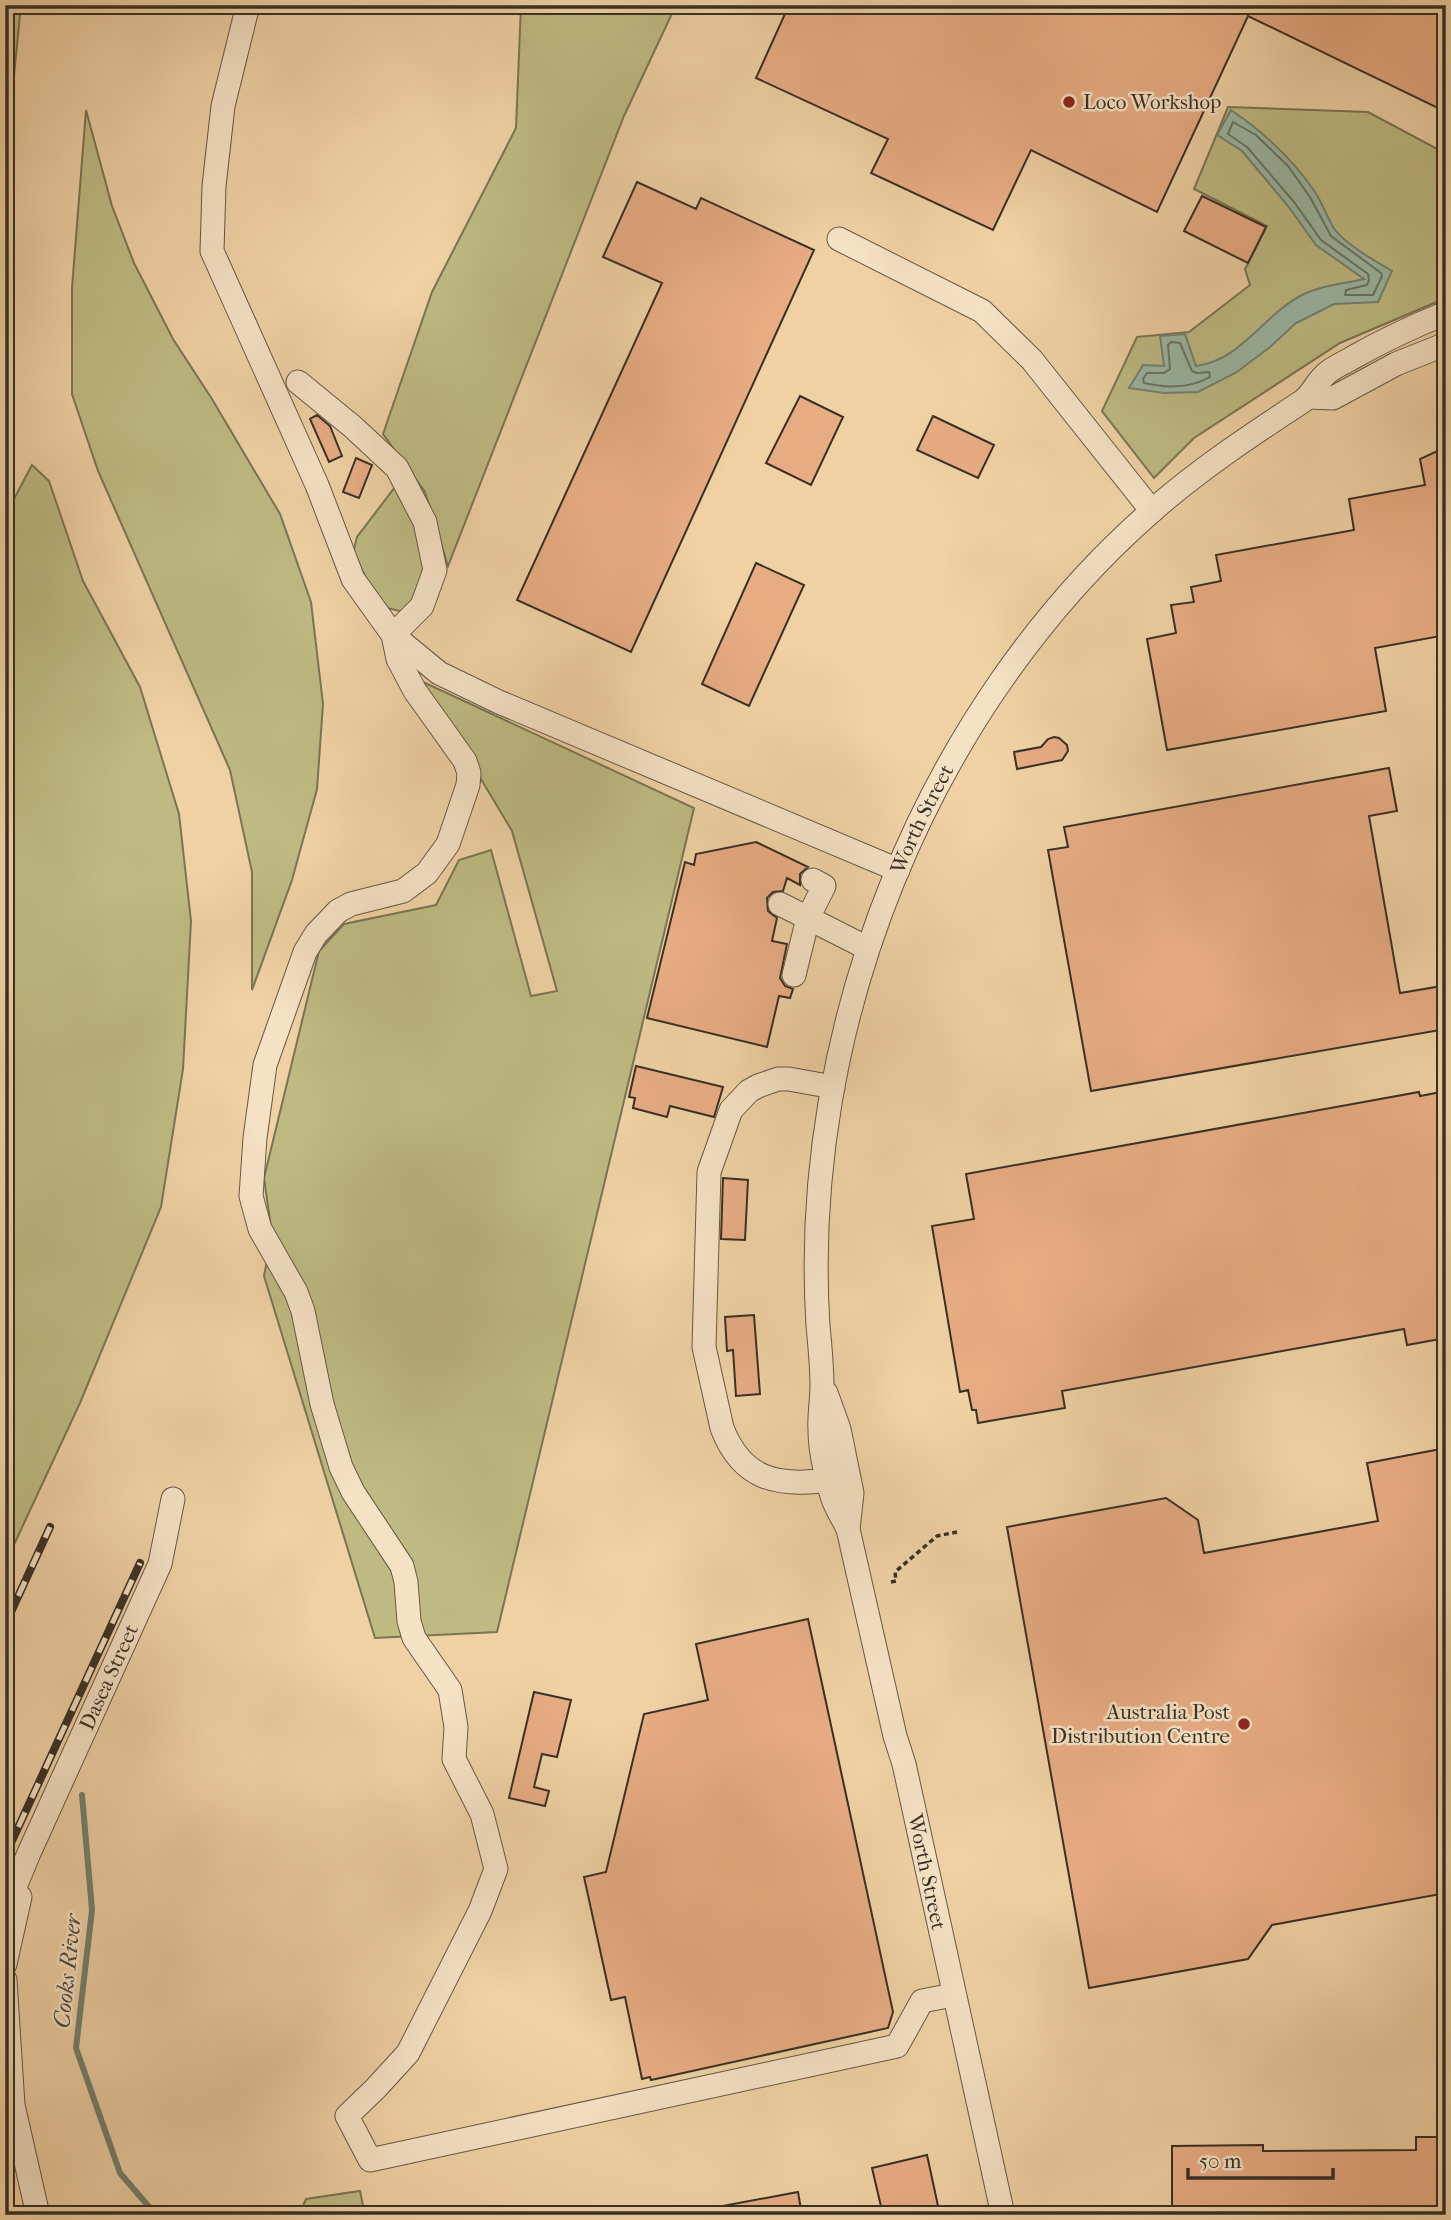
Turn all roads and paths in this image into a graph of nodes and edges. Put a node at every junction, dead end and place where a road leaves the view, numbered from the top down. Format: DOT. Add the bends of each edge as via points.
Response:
graph roads {
  1 [pos="248,5"];
  2 [pos="839,239"];
  3 [pos="1446,313"];
  4 [pos="1446,344"];
  5 [pos="298,382"];
  6 [pos="1308,397"];
  7 [pos="1152,511"];
  8 [pos="393,635"];
  9 [pos="898,870"];
  10 [pos="813,880"];
  11 [pos="780,904"];
  12 [pos="808,918"];
  13 [pos="867,948"];
  14 [pos="794,975"];
  15 [pos="833,1087"];
  16 [pos="822,1383"];
  17 [pos="828,1480"];
  18 [pos="173,1499"];
  19 [pos="848,1529"];
  20 [pos="957,1532"];
  21 [pos="891,1582"];
  22 [pos="29,1853"];
  23 [pos="5,1911"];
  24 [pos="5,1964"];
  25 [pos="5,1980"];
  26 [pos="953,1995"];
  27 [pos="38,2215"];
  28 [pos="1003,2215"];
  1 -- 8 [label="street" via="223,106 212,251 317,485 353,579"];
  2 -- 7 [label="street" via="982,311 1032,360"];
  3 -- 6 [label="street, Worth Street" via="1325,374"];
  4 -- 6 [label="street, Worth Street" via="1396,364 1333,398"];
  5 -- 8 [label="street" via="397,468 425,522 435,570 422,606"];
  6 -- 7 [label="street, Worth Street" via="1256,430"];
  7 -- 9 [label="street, Worth Street" via="1046,621 1017,659 943,774"];
  8 -- 9 [label="street" via="439,673 499,702"];
  8 -- 26 [label="street" via="398,659 415,691 465,761 468,785 448,844 427,873 403,891 338,911 305,952 265,1065 251,1196 260,1229 303,1311 322,1404 341,1467 396,1554 406,1582 414,1638 450,1690 456,1727 454,1759 482,1814 496,1869 480,1911 408,2053 346,2116 370,2160 897,2046 922,2001"];
  9 -- 13 [label="street, Worth Street"];
  10 -- 12 [label="street" via="824,886"];
  11 -- 12 [label="street"];
  12 -- 13 [label="street"];
  12 -- 14 [label="street"];
  13 -- 15 [label="street, Worth Street"];
  15 -- 16 [label="street, Worth Street" via="819,1171 816,1239"];
  15 -- 17 [label="street" via="789,1079 768,1082 739,1100 725,1122 709,1172 704,1347 722,1427 743,1462 777,1481 803,1484"];
  16 -- 17 [label="street, Worth Street" via="820,1432"];
  16 -- 19 [label="street, Worth Street" via="839,1429 852,1493"];
  17 -- 19 [label="street, Worth Street"];
  18 -- 22 [label="street, Dasea Street" via="160,1564"];
  19 -- 26 [label="street, Worth Street"];
  20 -- 21 [label="path" via="937,1536 895,1572 897,1581"];
  22 -- 23 [label="street"];
  22 -- 24 [label="street"];
  25 -- 27 [label="street" via="13,2105"];
  26 -- 28 [label="street, Worth Street"];
}
